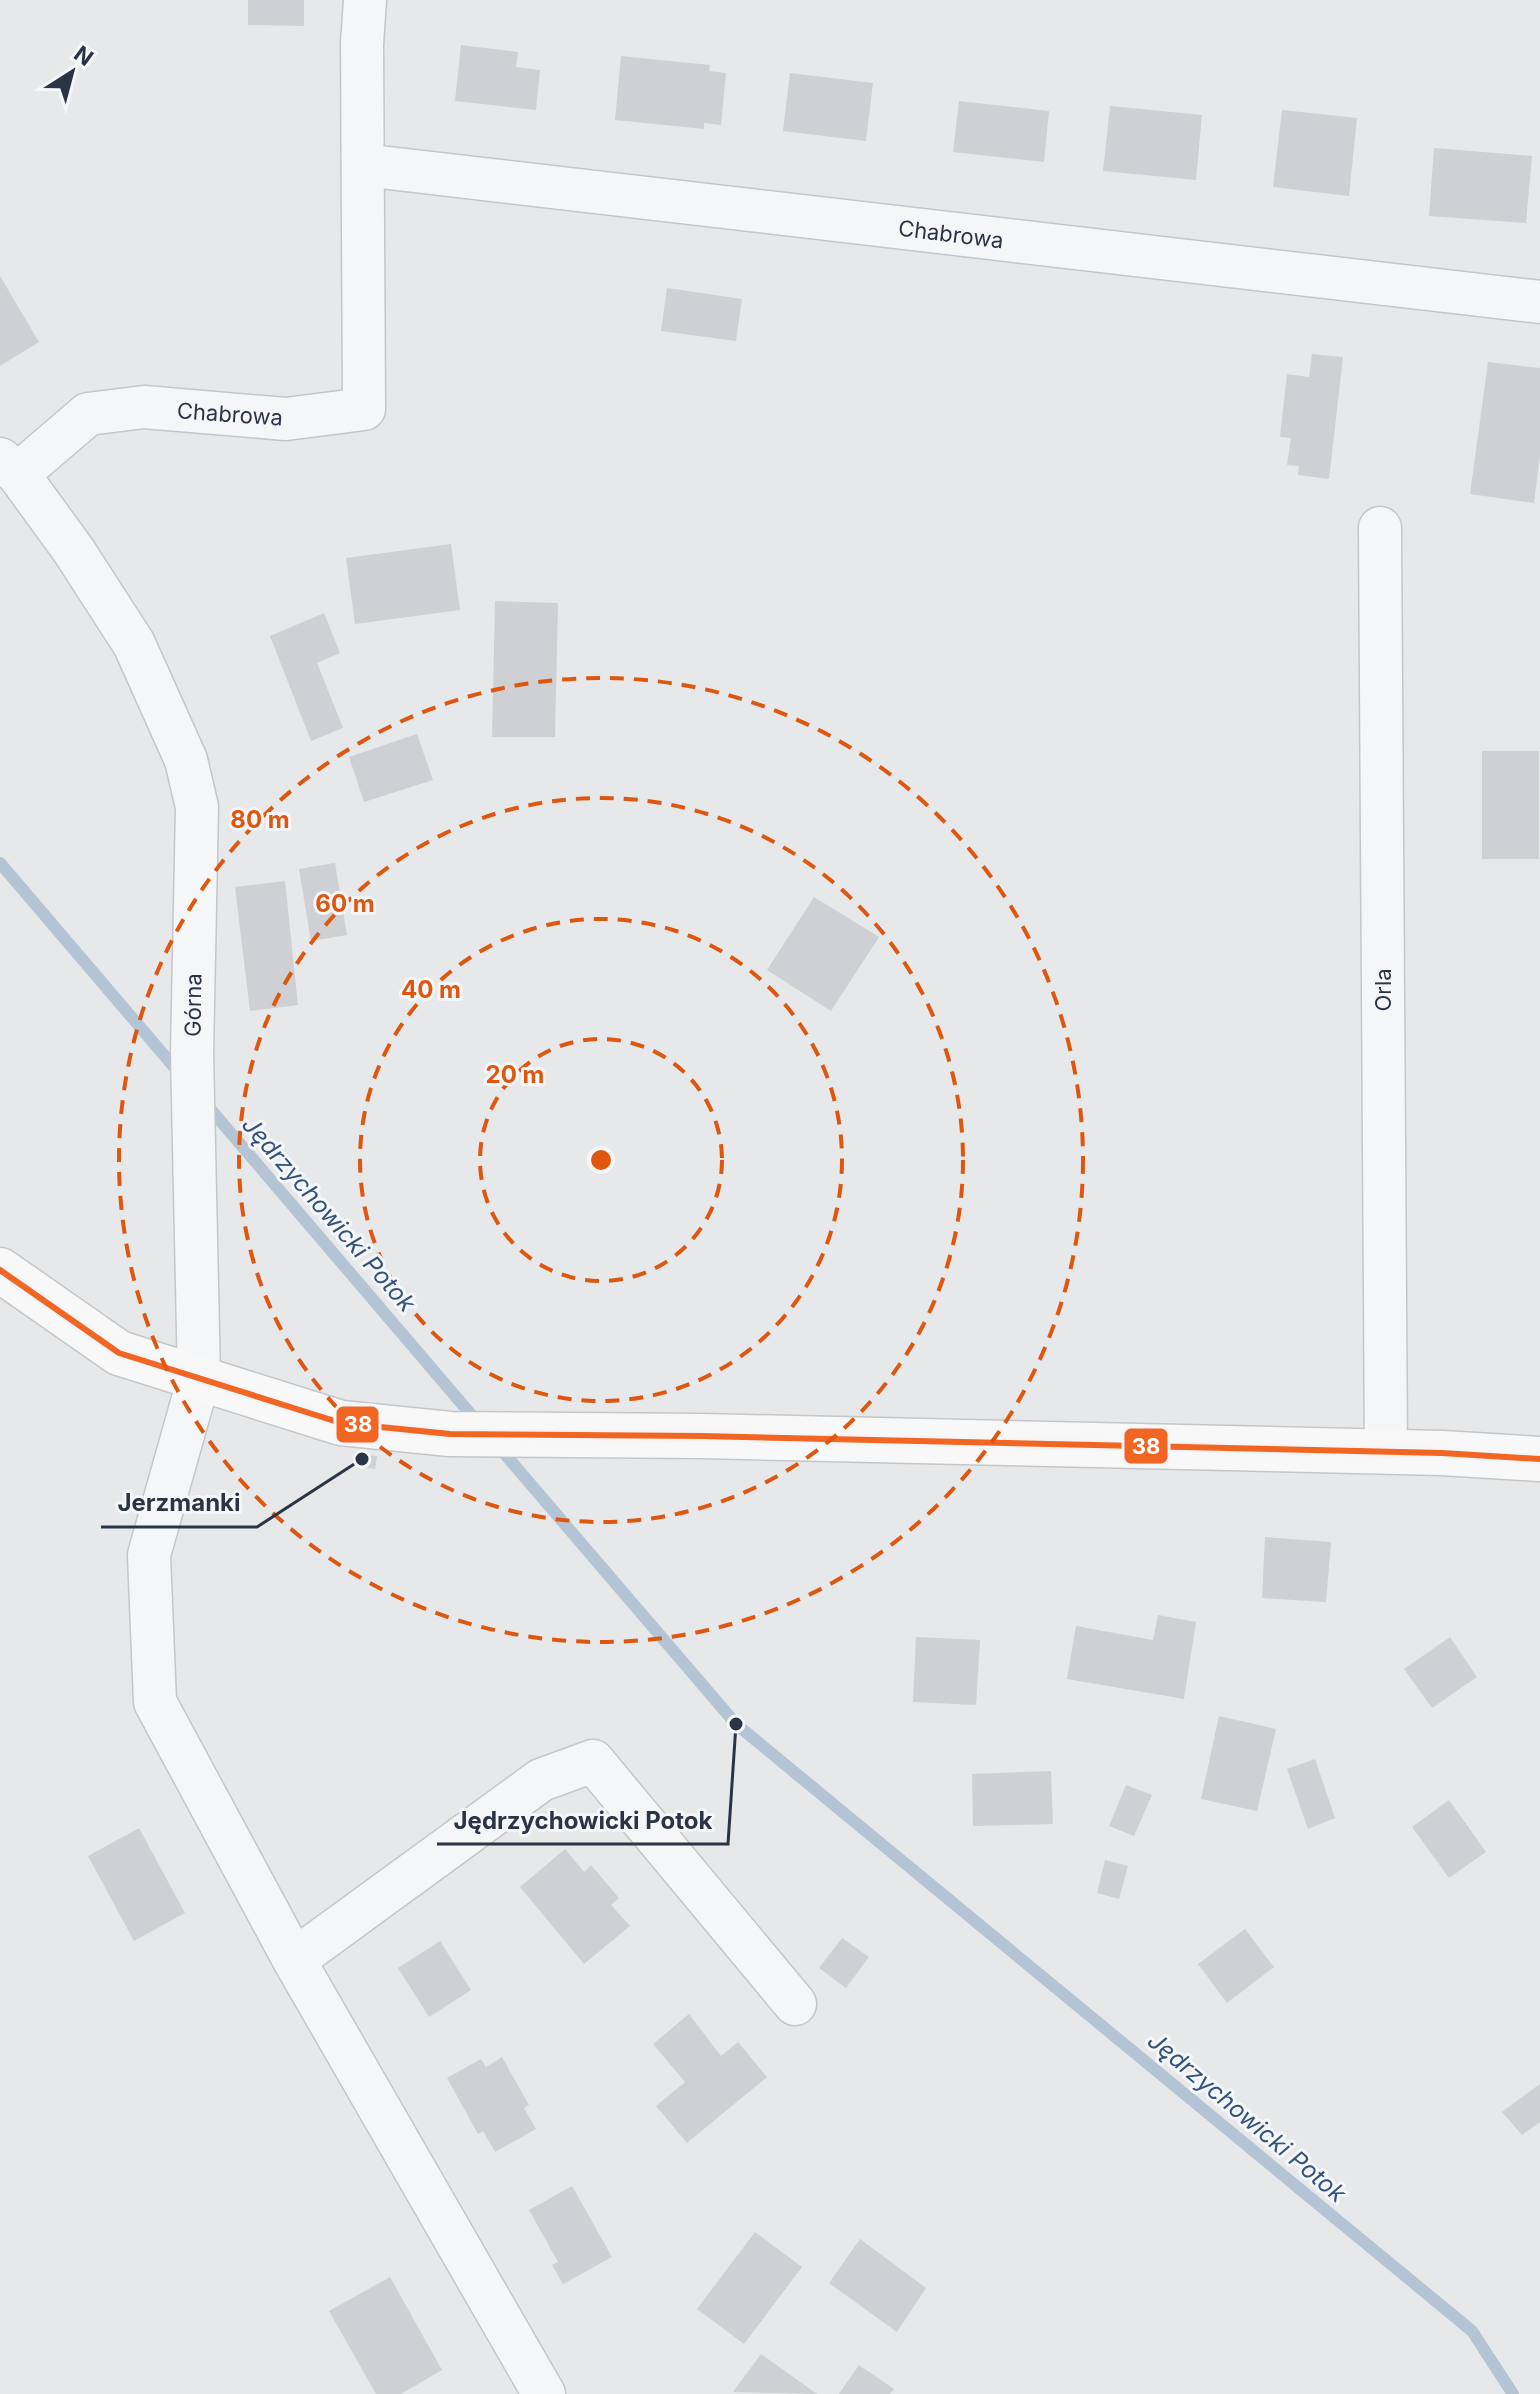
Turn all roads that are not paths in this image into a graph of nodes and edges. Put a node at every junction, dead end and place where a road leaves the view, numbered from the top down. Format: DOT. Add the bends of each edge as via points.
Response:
graph roads {
  1 [pos="365,0"];
  2 [pos="363,165"];
  3 [pos="1540,302"];
  4 [pos="9,466"];
  5 [pos="1380,528"];
  6 [pos="0,1270"];
  7 [pos="199,1378"];
  8 [pos="1386,1452"];
  9 [pos="1540,1459"];
  10 [pos="294,1960"];
  11 [pos="795,2004"];
  12 [pos="544,2394"];
  1 -- 2 [label="street, Chabrowa"];
  2 -- 3 [label="street, Chabrowa"];
  2 -- 4 [label="street, Chabrowa" via="364,409 286,419 144,407 88,414"];
  4 -- 7 [label="street, Górna" via="74,551 134,644 186,760 197,807 192,1053"];
  5 -- 8 [label="street, Orla"];
  6 -- 7 [label="street" via="119,1353"];
  7 -- 8 [label="street" via="341,1423 450,1434"];
  7 -- 10 [label="street, Górna" via="149,1555 155,1702"];
  8 -- 9 [label="street"];
  10 -- 11 [label="street" via="541,1780 593,1761"];
  10 -- 12 [label="street, Górna"];
}
